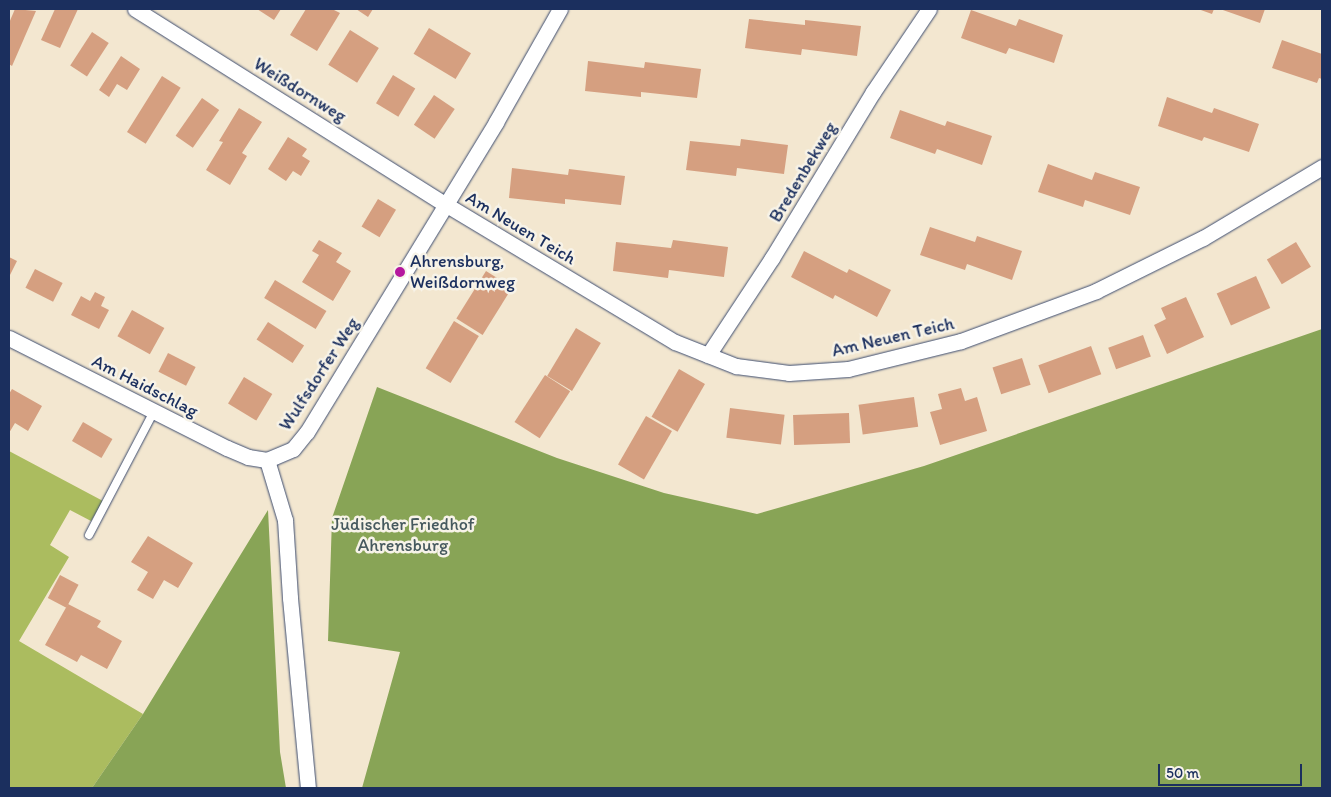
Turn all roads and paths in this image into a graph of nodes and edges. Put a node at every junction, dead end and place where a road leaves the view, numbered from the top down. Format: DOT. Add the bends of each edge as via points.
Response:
graph roads {
  1 [pos="135,9"];
  2 [pos="560,9"];
  3 [pos="929,9"];
  4 [pos="1322,167"];
  5 [pos="444,204"];
  6 [pos="9,338"];
  7 [pos="708,355"];
  8 [pos="154,411"];
  9 [pos="267,460"];
  10 [pos="89,536"];
  11 [pos="308,788"];
  1 -- 5 [label="street, Weißdornweg"];
  2 -- 5 [label="street, Wulfsdorfer Weg" via="496,122"];
  3 -- 7 [label="street, Bredenbekweg" via="878,84 772,258"];
  4 -- 7 [label="street, Am Neuen Teich" via="1203,238 1096,291 961,341 848,369 788,373 736,366"];
  5 -- 7 [label="street, Am Neuen Teich" via="675,342"];
  5 -- 9 [label="street, Wulfsdorfer Weg" via="307,432 293,448"];
  6 -- 8 [label="street, Am Haidschlag"];
  8 -- 9 [label="street, Am Haidschlag" via="227,448"];
  8 -- 10 [label="lane"];
  9 -- 11 [label="street" via="285,520"];
}
